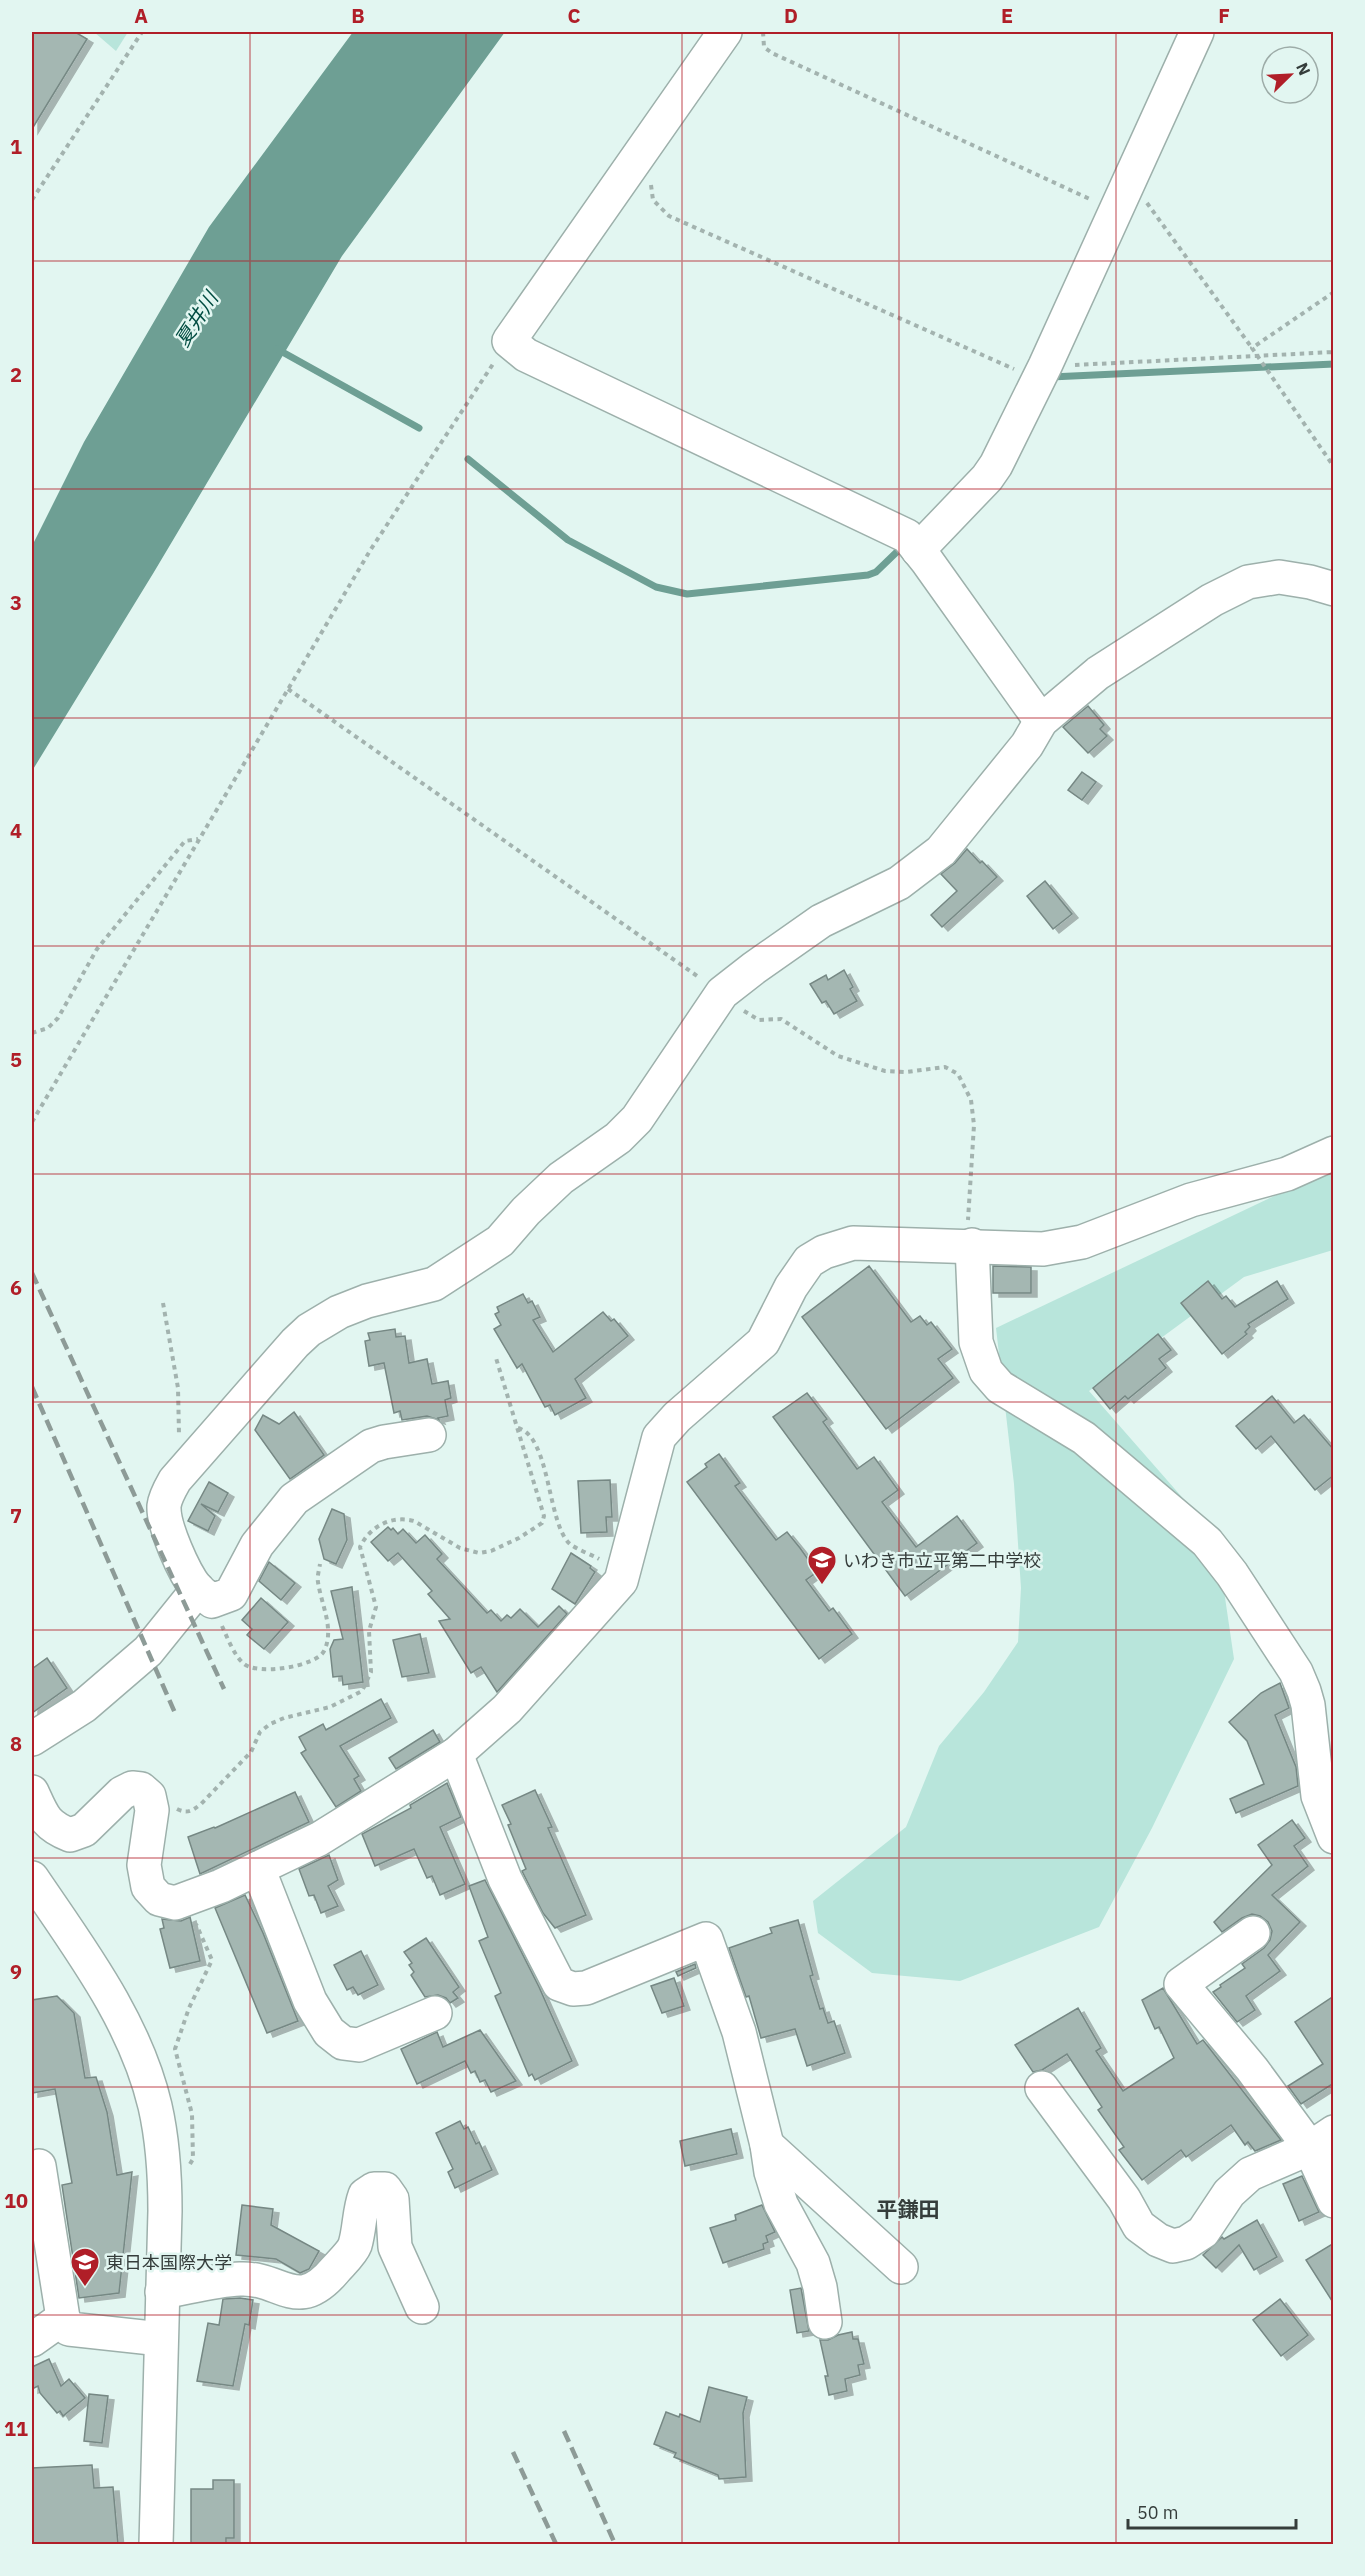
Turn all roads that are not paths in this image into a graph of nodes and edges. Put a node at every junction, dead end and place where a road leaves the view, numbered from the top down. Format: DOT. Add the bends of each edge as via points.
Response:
graph roads {
  1 [pos="725,32"];
  2 [pos="1197,32"];
  3 [pos="913,543"];
  4 [pos="1334,589"];
  5 [pos="1041,721"];
  6 [pos="1334,1153"];
  7 [pos="969,1245"];
  8 [pos="429,1435"];
  9 [pos="205,1595"];
  10 [pos="1321,1707"];
  11 [pos="32,1739"];
  12 [pos="456,1755"];
  13 [pos="32,1792"];
  14 [pos="1334,1837"];
  15 [pos="258,1868"];
  16 [pos="32,1878"];
  17 [pos="1253,1933"];
  18 [pos="435,2013"];
  19 [pos="1042,2088"];
  20 [pos="1322,2140"];
  21 [pos="766,2145"];
  22 [pos="39,2166"];
  23 [pos="1334,2201"];
  24 [pos="901,2267"];
  25 [pos="162,2292"];
  26 [pos="422,2307"];
  27 [pos="63,2318"];
  28 [pos="825,2322"];
  29 [pos="161,2339"];
  30 [pos="32,2340"];
  31 [pos="156,2544"];
  1 -- 3 [label="street" via="509,340 526,355"];
  2 -- 3 [label="street" via="1130,179 1031,369 987,478"];
  3 -- 5 [label="street"];
  4 -- 5 [label="street" via="1279,577 1248,582 1212,600 1098,673"];
  5 -- 9 [label="street" via="1027,746 933,858 899,883 821,921 725,991 637,1119 618,1138 561,1178 500,1241 434,1284 339,1312 309,1330 280,1360 175,1480 164,1505 171,1537 187,1572"];
  6 -- 7 [label="street" via="1287,1174 1191,1200 1082,1242 1043,1249"];
  7 -- 10 [label="street" via="976,1342 986,1371 1000,1386 1084,1438 1207,1542 1232,1574 1305,1691"];
  7 -- 12 [label="street" via="853,1243 809,1261 763,1342 659,1437 621,1581 507,1709"];
  8 -- 9 [label="street" via="371,1446 294,1499 257,1545 231,1594"];
  9 -- 11 [label="street" via="84,1706"];
  10 -- 14 [label="street" via="1318,1796"];
  12 -- 15 [label="street" via="319,1839"];
  12 -- 21 [label="street" via="505,1879 559,1984 586,1988 706,1939 739,2032"];
  13 -- 15 [label="street" via="53,1828 70,1835 84,1830 122,1792 141,1789 153,1810 144,1865 148,1887 159,1899 175,1903"];
  15 -- 18 [label="street" via="310,2001 329,2032 343,2043 359,2045"];
  16 -- 25 [label="street" via="115,2004 140,2056 155,2106 164,2160"];
  17 -- 20 [label="street" via="1181,1984 1252,2069"];
  19 -- 20 [label="street" via="1124,2199 1139,2226 1173,2246 1203,2232 1229,2193 1250,2175"];
  20 -- 23 [label="street"];
  21 -- 24 [label="street"];
  21 -- 28 [label="street" via="781,2204 813,2263"];
  22 -- 27 [label="street"];
  25 -- 26 [label="street" via="240,2279 264,2281 289,2292 308,2292 329,2277 355,2246 365,2195 380,2188 392,2199 395,2247"];
  25 -- 29 [label="street"];
  27 -- 29 [label="street" via="69,2329"];
  27 -- 30 [label="street"];
  29 -- 31 [label="street"];
}
